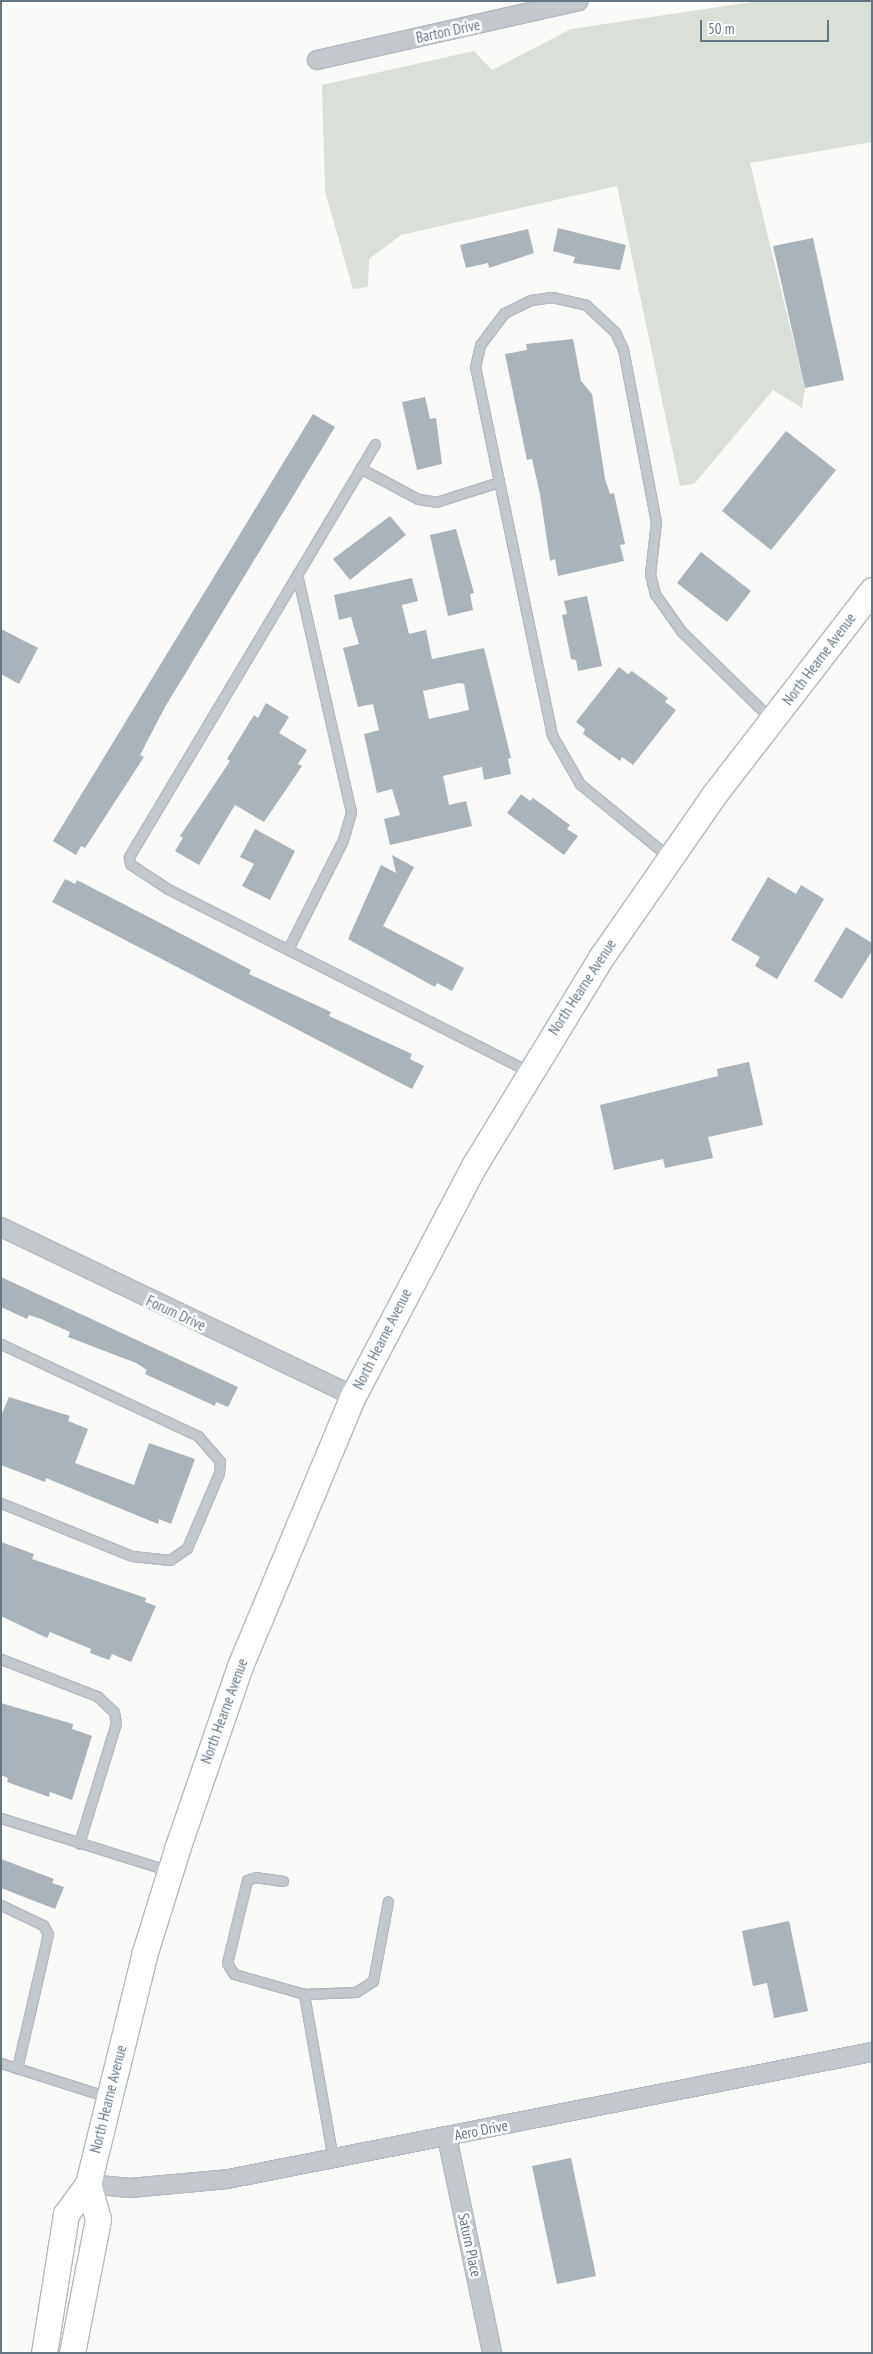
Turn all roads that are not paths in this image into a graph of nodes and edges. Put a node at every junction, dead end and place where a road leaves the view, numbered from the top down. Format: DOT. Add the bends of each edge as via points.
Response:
graph roads {
  1 [pos="578,1"];
  2 [pos="317,60"];
  3 [pos="375,444"];
  4 [pos="360,468"];
  5 [pos="499,482"];
  6 [pos="297,574"];
  7 [pos="872,590"];
  8 [pos="772,720"];
  9 [pos="669,857"];
  10 [pos="288,949"];
  11 [pos="529,1071"];
  12 [pos="1,1227"];
  13 [pos="1,1344"];
  14 [pos="353,1396"];
  15 [pos="1,1503"];
  16 [pos="1,1659"];
  17 [pos="1,1818"];
  18 [pos="79,1843"];
  19 [pos="170,1871"];
  20 [pos="283,1881"];
  21 [pos="388,1901"];
  22 [pos="1,1905"];
  23 [pos="304,1994"];
  24 [pos="872,2052"];
  25 [pos="1,2063"];
  26 [pos="17,2068"];
  27 [pos="108,2097"];
  28 [pos="447,2137"];
  29 [pos="333,2159"];
  30 [pos="88,2184"];
  31 [pos="44,2353"];
  32 [pos="72,2353"];
  33 [pos="492,2353"];
  1 -- 2 [label="street, Barton Drive"];
  3 -- 4 [label="lane"];
  4 -- 5 [label="lane" via="418,499 436,502"];
  4 -- 6 [label="lane"];
  5 -- 8 [label="lane" via="475,367 480,345 504,313 531,300 552,297 586,305 615,332 624,350 656,522 650,574 656,594 682,632"];
  5 -- 9 [label="lane" via="552,735 580,784"];
  6 -- 10 [label="lane" via="351,812 343,840"];
  6 -- 10 [label="lane" via="129,857 138,871 168,889"];
  7 -- 8 [label="main road, North Hearne Avenue"];
  8 -- 9 [label="main road, North Hearne Avenue"];
  9 -- 11 [label="main road, North Hearne Avenue"];
  10 -- 11 [label="lane"];
  11 -- 14 [label="main road, North Hearne Avenue" via="449,1211"];
  12 -- 14 [label="street, Forum Drive"];
  13 -- 15 [label="lane" via="198,1436 220,1461 219,1473 187,1548 170,1560 132,1556"];
  14 -- 19 [label="main road, North Hearne Avenue" via="240,1666"];
  16 -- 18 [label="lane" via="97,1696 114,1712 116,1723"];
  17 -- 18 [label="lane"];
  18 -- 19 [label="lane"];
  19 -- 27 [label="main road, North Hearne Avenue"];
  20 -- 23 [label="lane" via="256,1877 248,1880 227,1963 234,1974"];
  21 -- 23 [label="lane" via="373,1981 356,1992"];
  22 -- 26 [label="lane" via="43,1925 48,1934"];
  23 -- 29 [label="lane"];
  24 -- 28 [label="street, Aero Drive"];
  25 -- 26 [label="lane"];
  26 -- 27 [label="lane"];
  27 -- 30 [label="main road, North Hearne Avenue"];
  28 -- 29 [label="street, Aero Drive"];
  28 -- 33 [label="street, Saturn Place"];
  29 -- 30 [label="street, Aero Drive" via="196,2183 130,2188"];
  30 -- 31 [label="main road, North Hearne Avenue" via="66,2214"];
  30 -- 32 [label="main road, North Hearne Avenue" via="98,2219"];
}
